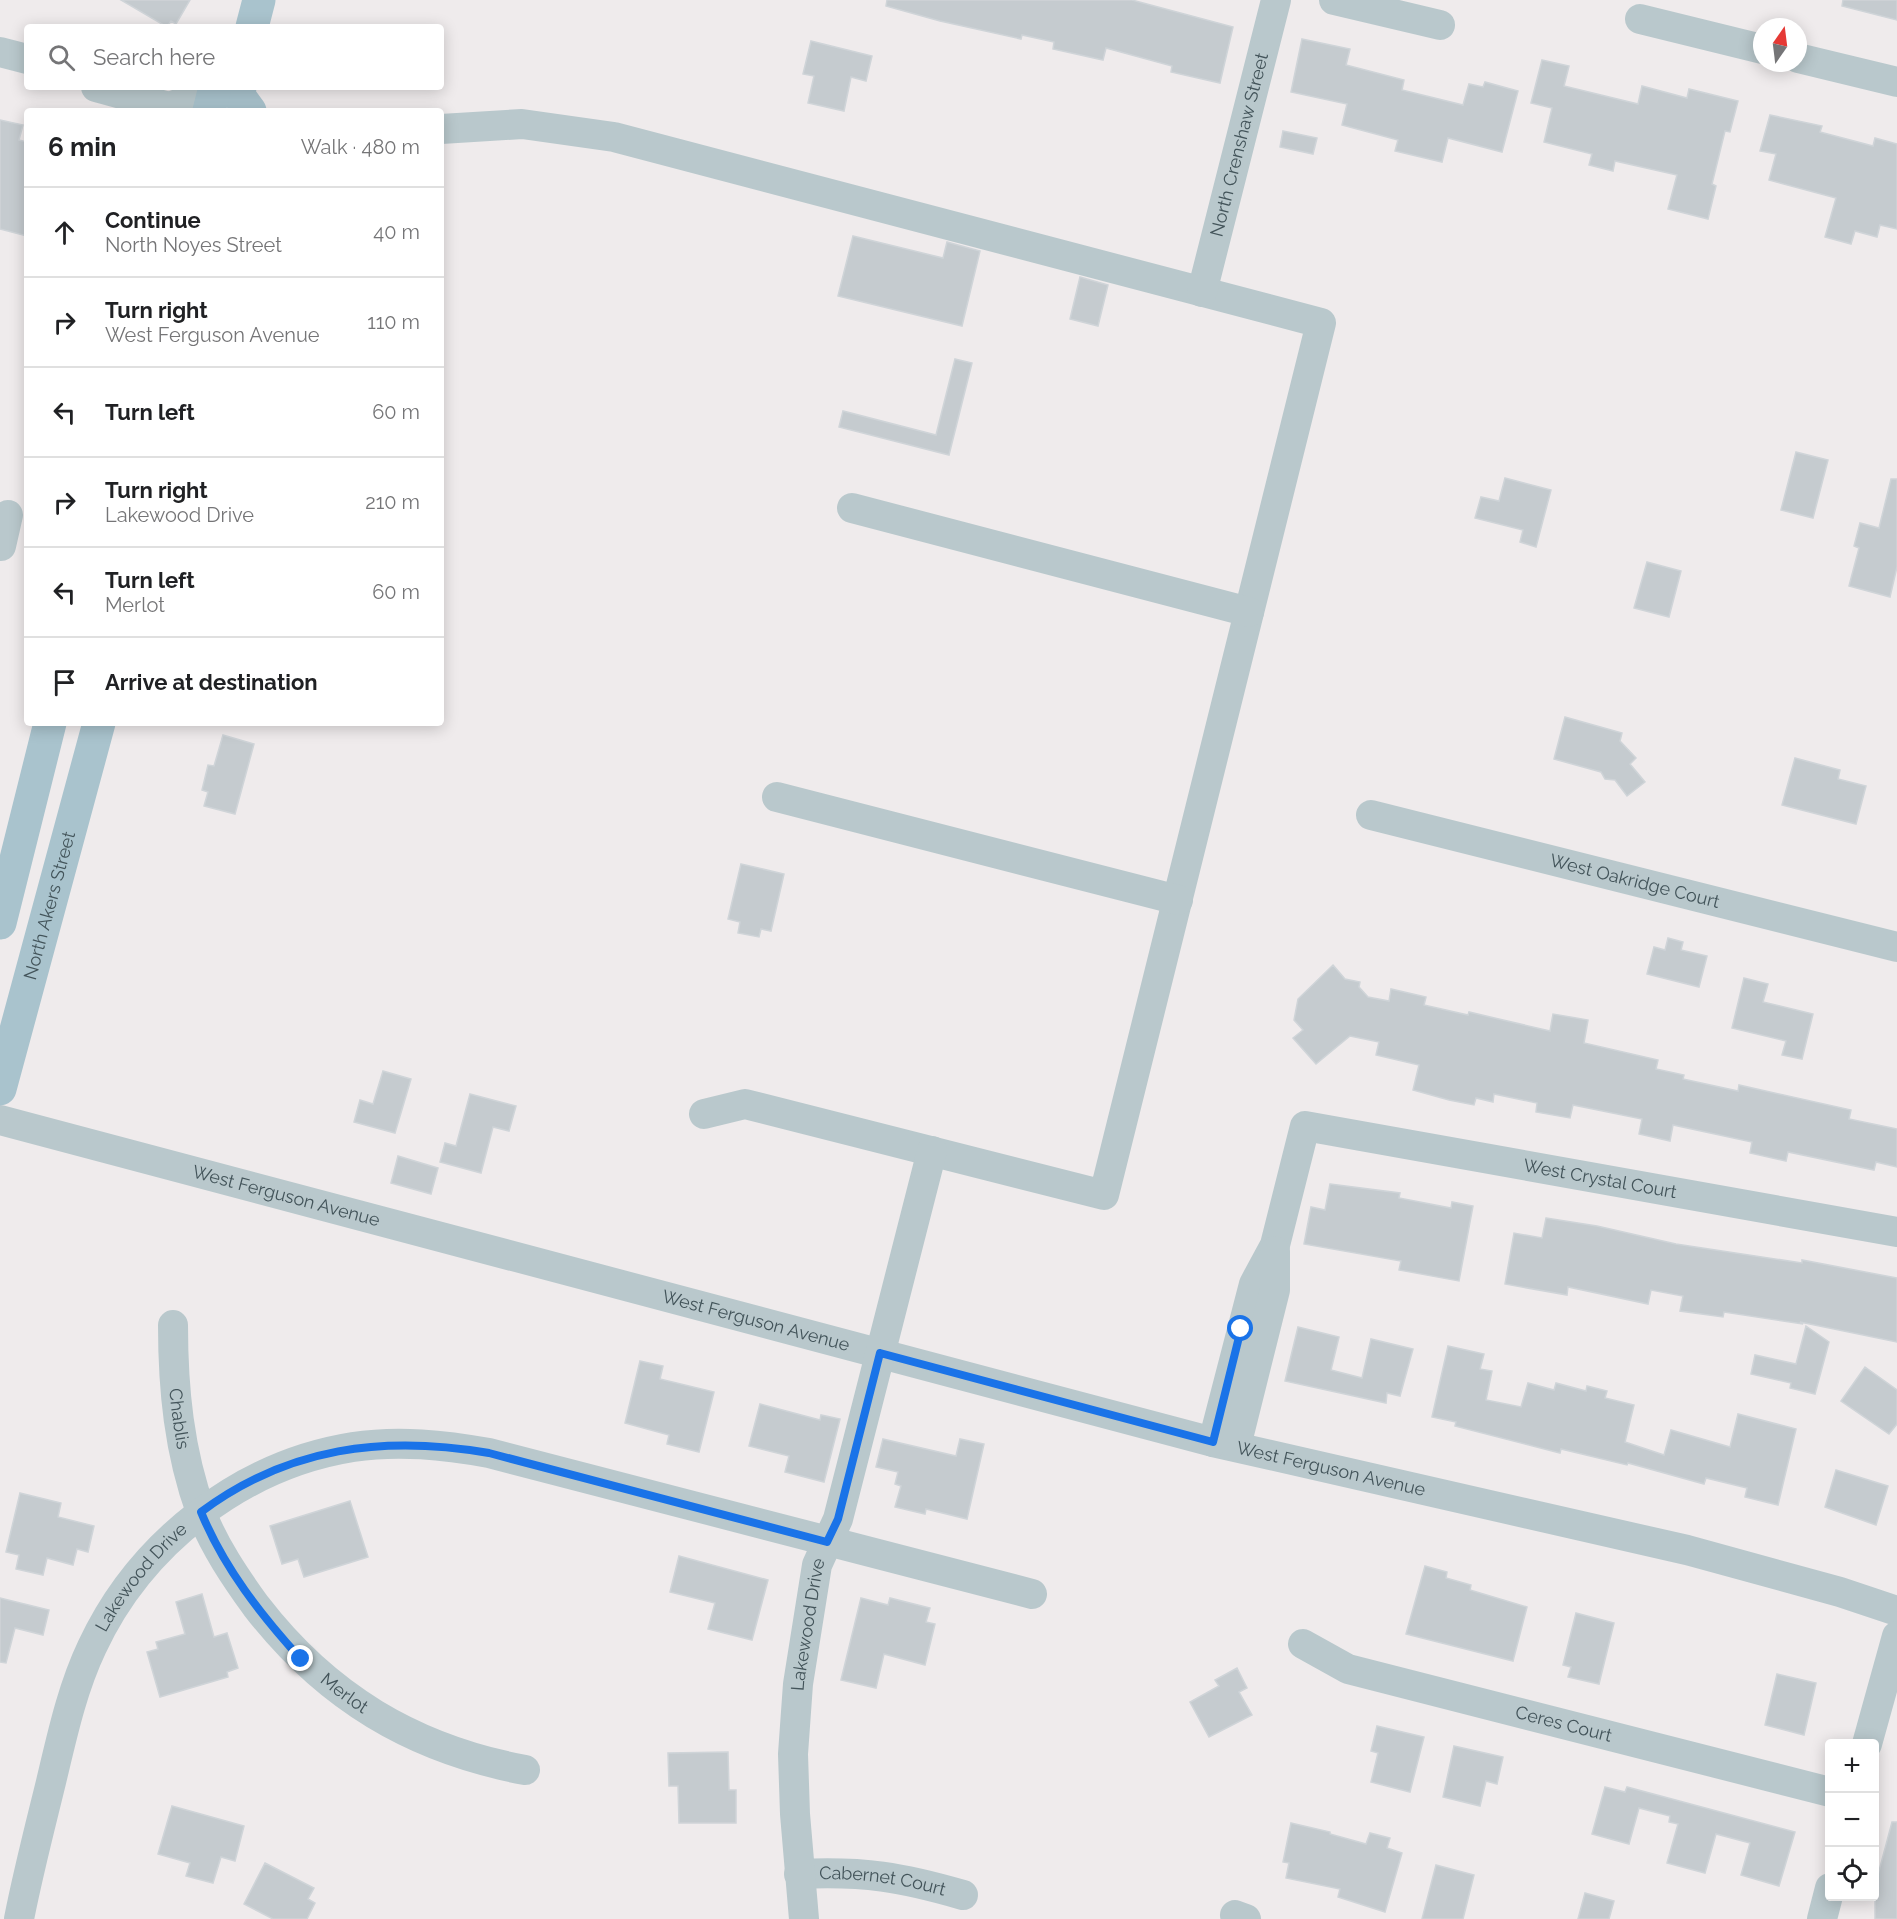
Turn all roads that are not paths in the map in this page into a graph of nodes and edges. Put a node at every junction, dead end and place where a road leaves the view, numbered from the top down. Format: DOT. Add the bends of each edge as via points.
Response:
graph roads {
  1 [pos="237,0"];
  2 [pos="259,0"];
  3 [pos="280,0"];
  4 [pos="1276,0"];
  5 [pos="1334,0"];
  6 [pos="1640,19"];
  7 [pos="232,24"];
  8 [pos="253,24"];
  9 [pos="274,24"];
  10 [pos="1440,25"];
  11 [pos="1753,47"];
  12 [pos="0,52"];
  13 [pos="24,58"];
  14 [pos="1807,60"];
  15 [pos="1897,82"];
  16 [pos="240,90"];
  17 [pos="257,90"];
  18 [pos="129,92"];
  19 [pos="204,100"];
  20 [pos="249,108"];
  21 [pos="252,108"];
  22 [pos="444,133"];
  23 [pos="1202,292"];
  24 [pos="852,508"];
  25 [pos="12,516"];
  26 [pos="9,548"];
  27 [pos="1249,612"];
  28 [pos="49,726"];
  29 [pos="98,726"];
  30 [pos="777,797"];
  31 [pos="1371,815"];
  32 [pos="1178,900"];
  33 [pos="0,923"];
  34 [pos="1897,947"];
  35 [pos="0,1089"];
  36 [pos="704,1114"];
  37 [pos="0,1120"];
  38 [pos="932,1151"];
  39 [pos="1897,1232"];
  40 [pos="173,1324"];
  41 [pos="880,1353"];
  42 [pos="1225,1444"];
  43 [pos="201,1512"];
  44 [pos="827,1542"];
  45 [pos="1032,1594"];
  46 [pos="1897,1611"];
  47 [pos="1897,1636"];
  48 [pos="1303,1644"];
  49 [pos="1868,1739"];
  50 [pos="525,1770"];
  51 [pos="1825,1791"];
  52 [pos="799,1874"];
  53 [pos="963,1895"];
  54 [pos="1826,1901"];
  55 [pos="15,1915"];
  56 [pos="804,1919"];
  57 [pos="1822,1919"];
  1 -- 7 [label="main road"];
  2 -- 8 [label="main road"];
  3 -- 9 [label="main road"];
  4 -- 23 [label="street, North Crenshaw Street"];
  5 -- 10 [label="street"];
  6 -- 11 [label="street"];
  12 -- 13 [label="street"];
  14 -- 15 [label="street"];
  16 -- 20 [label="main road" via="239,96"];
  17 -- 21 [label="main road"];
  18 -- 19 [label="street" via="169,107"];
  22 -- 23 [label="street" via="522,124 614,137"];
  23 -- 27 [label="street" via="1321,323"];
  24 -- 27 [label="street"];
  25 -- 26 [label="street"];
  27 -- 32 [label="street"];
  28 -- 33 [label="main road"];
  29 -- 35 [label="main road, North Akers Street"];
  30 -- 32 [label="street"];
  31 -- 34 [label="street, West Oakridge Court"];
  32 -- 38 [label="street" via="1104,1195"];
  36 -- 38 [label="street" via="745,1104"];
  37 -- 41 [label="street, West Ferguson Avenue"];
  38 -- 41 [label="street"];
  39 -- 42 [label="street, West Crystal Court" via="1305,1126 1275,1245 1275,1290"];
  40 -- 43 [label="street, Chablis" via="173,1381 180,1435"];
  41 -- 42 [label="street, West Ferguson Avenue"];
  41 -- 44 [label="street" via="838,1519"];
  42 -- 46 [label="street, West Ferguson Avenue" via="1688,1550"];
  43 -- 44 [label="street, Lakewood Drive" via="266,1473 314,1456 353,1447 444,1445 489,1453"];
  43 -- 50 [label="street, Merlot" via="240,1584 273,1629 332,1687 422,1741 484,1763"];
  43 -- 55 [label="street, Lakewood Drive" via="140,1571 92,1646 77,1685"];
  44 -- 45 [label="street"];
  44 -- 52 [label="street, Lakewood Drive" via="817,1565 798,1684 794,1754"];
  47 -- 49 [label="street"];
  48 -- 51 [label="street, Ceres Court" via="1348,1669"];
  52 -- 53 [label="street, Cabernet Court" via="882,1875"];
  52 -- 56 [label="street, Lakewood Drive"];
  54 -- 57 [label="street"];
}
